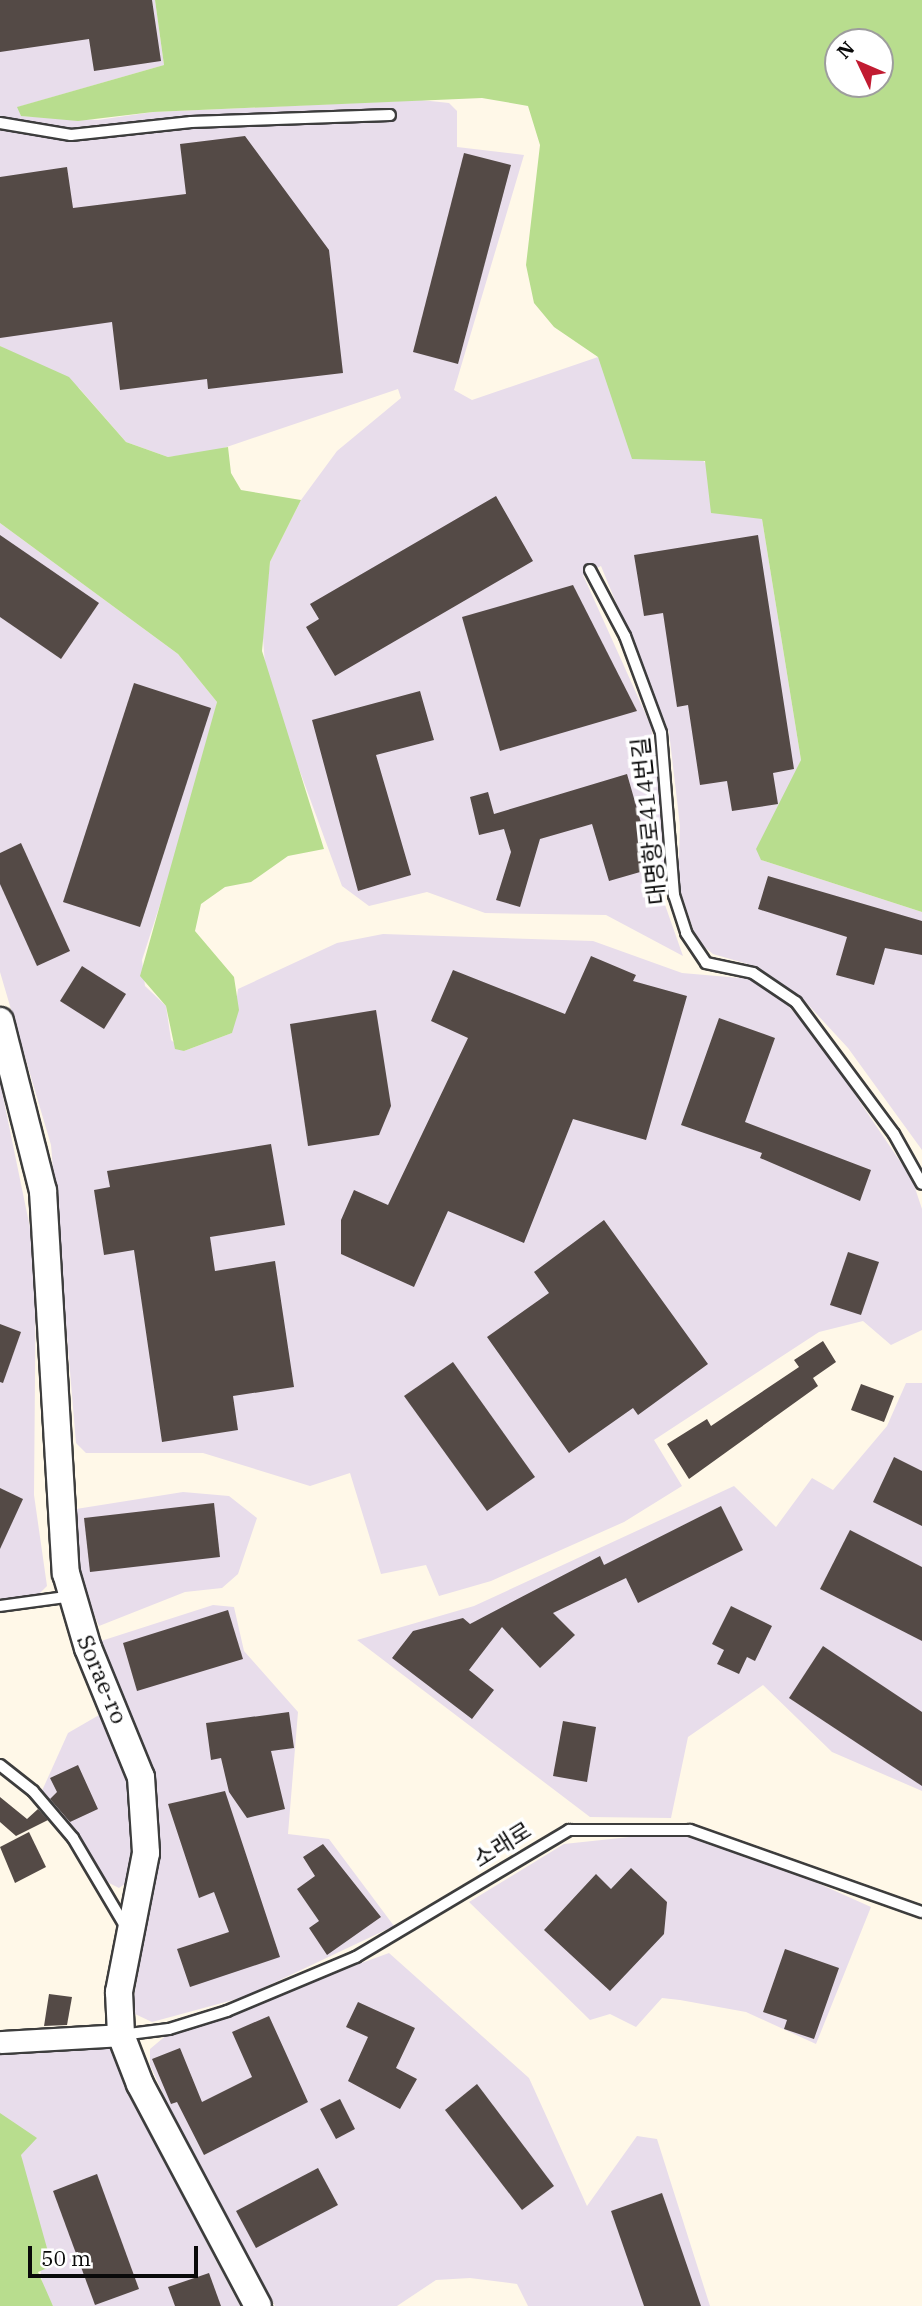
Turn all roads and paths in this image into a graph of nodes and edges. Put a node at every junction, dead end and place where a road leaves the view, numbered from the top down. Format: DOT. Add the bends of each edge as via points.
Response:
graph roads {
  1 [pos="390,115"];
  2 [pos="0,123"];
  3 [pos="590,570"];
  4 [pos="0,1021"];
  5 [pos="922,1184"];
  6 [pos="73,1596"];
  7 [pos="0,1606"];
  8 [pos="0,1765"];
  9 [pos="922,1912"];
  10 [pos="130,1935"];
  11 [pos="121,2035"];
  12 [pos="0,2042"];
  13 [pos="258,2306"];
  1 -- 2 [label="lane" via="191,122 71,135"];
  3 -- 5 [label="lane, 대명항로414번길" via="639,668 662,733 674,895 686,933 706,963 761,977 796,1002 894,1134"];
  4 -- 6 [label="street, Sorae-ro" via="43,1191 54,1297 55,1462"];
  6 -- 7 [label="lane"];
  6 -- 10 [label="street, Sorae-ro" via="141,1777 146,1853"];
  8 -- 10 [label="lane" via="33,1791 74,1838"];
  9 -- 11 [label="lane, 소래로" via="690,1829 569,1830 356,1957 227,2011 169,2029"];
  10 -- 11 [label="street, Sorae-ro" via="118,1992"];
  11 -- 12 [label="street"];
  11 -- 13 [label="street, Sorae-ro" via="139,2084"];
}
